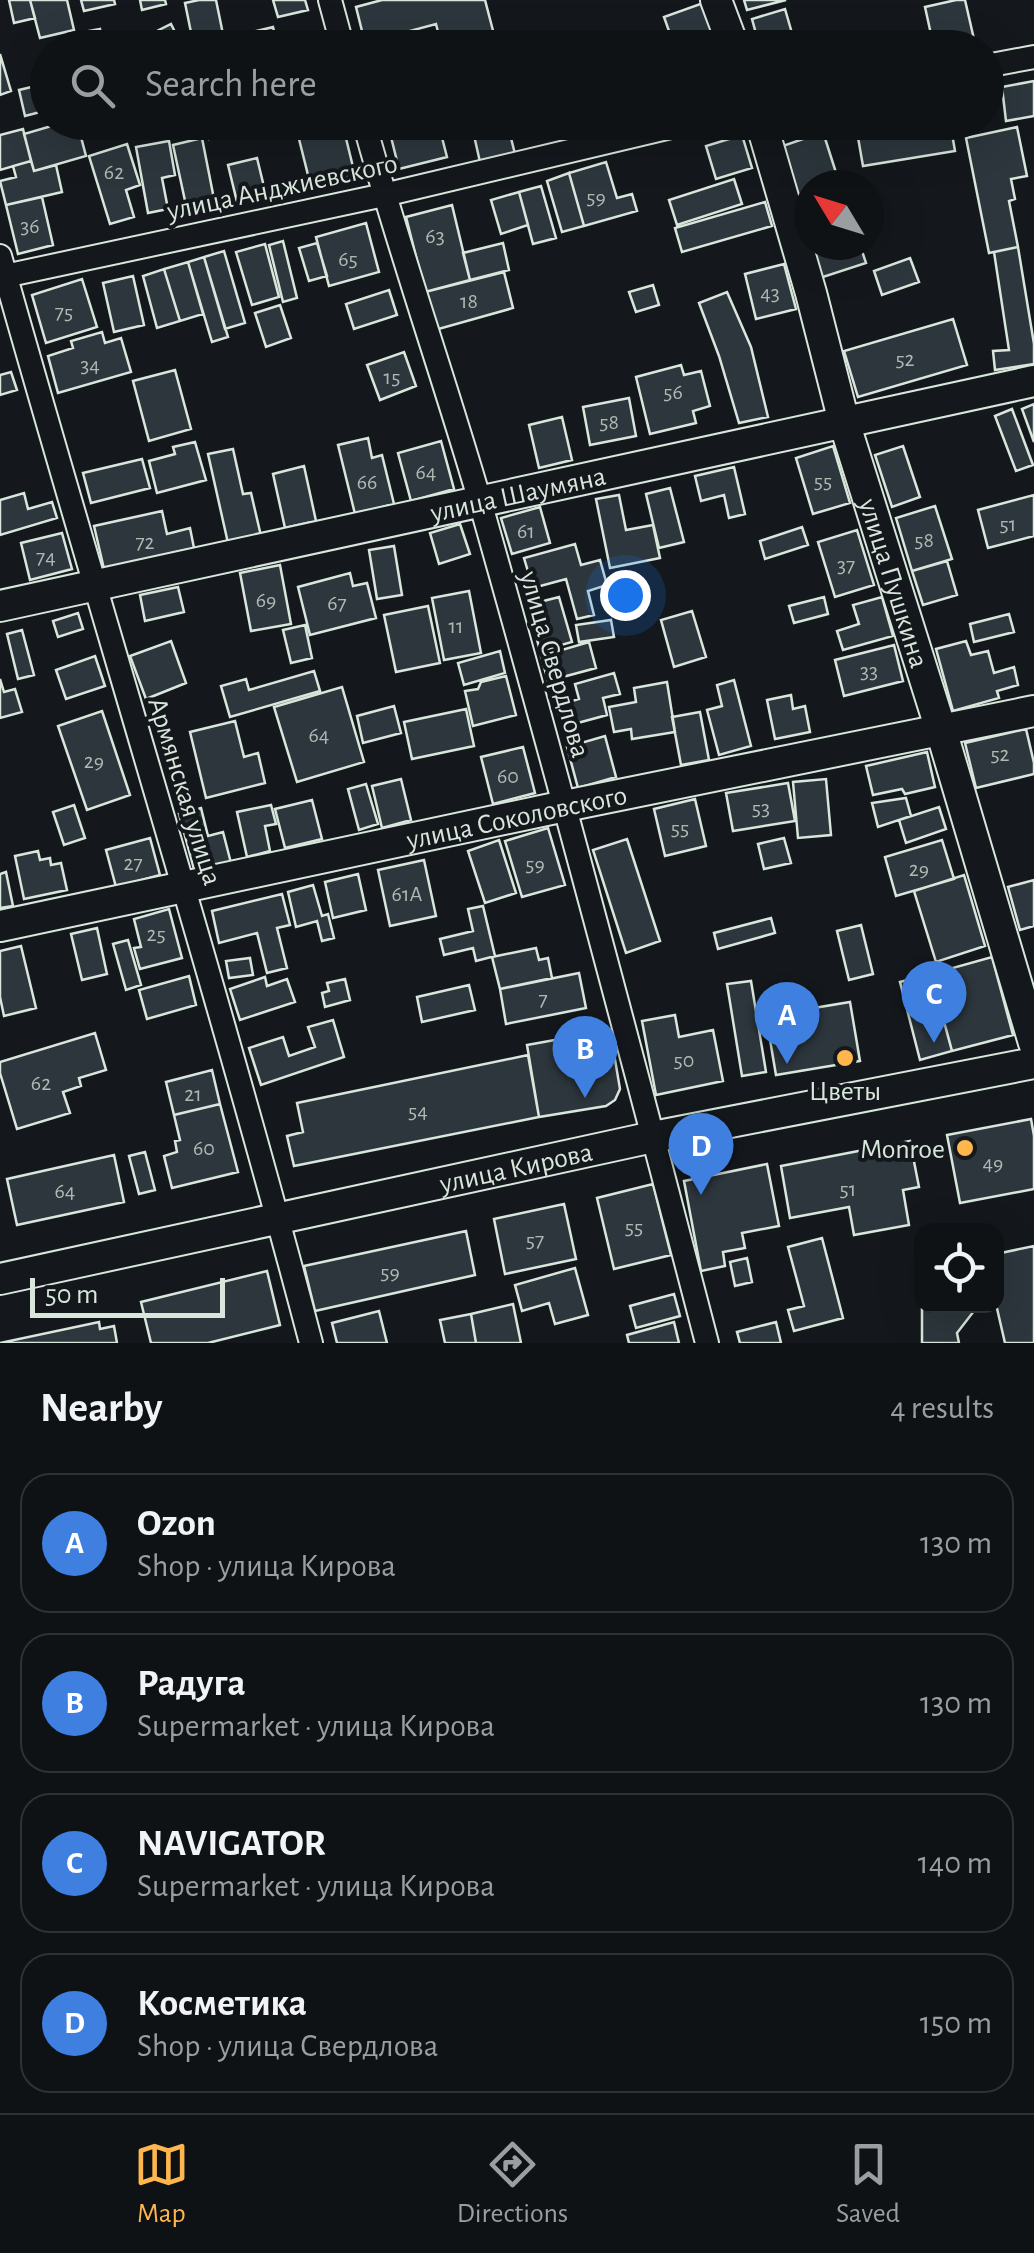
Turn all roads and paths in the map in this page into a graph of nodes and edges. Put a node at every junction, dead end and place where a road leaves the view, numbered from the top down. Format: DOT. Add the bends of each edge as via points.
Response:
graph roads {
  1 [pos="330,0"];
  2 [pos="716,0"];
  3 [pos="338,30"];
  4 [pos="727,30"];
  5 [pos="1034,57"];
  6 [pos="1004,63"];
  7 [pos="369,140"];
  8 [pos="617,140"];
  9 [pos="765,140"];
  10 [pos="384,196"];
  11 [pos="2,270"];
  12 [pos="1034,382"];
  13 [pos="844,422"];
  14 [pos="480,501"];
  15 [pos="94,584"];
  16 [pos="0,606"];
  17 [pos="1034,711"];
  18 [pos="941,730"];
  19 [pos="565,806"];
  20 [pos="184,888"];
  21 [pos="0,926"];
  22 [pos="1034,1043"];
  23 [pos="1034,1063"];
  24 [pos="653,1138"];
  25 [pos="278,1218"];
  26 [pos="0,1279"];
  27 [pos="311,1343"];
  28 [pos="707,1343"];
  1 -- 3 [label="street"];
  2 -- 4 [label="street"];
  5 -- 6 [label="street"];
  7 -- 10 [label="street, улица Свердлова"];
  8 -- 10 [label="street, улица Анджиевского"];
  9 -- 13 [label="street, улица Пушкина"];
  10 -- 11 [label="street, улица Анджиевского"];
  10 -- 14 [label="street, улица Свердлова"];
  11 -- 15 [label="street, Армянская улица"];
  12 -- 13 [label="street, улица Шаумяна"];
  13 -- 14 [label="street, улица Шаумяна"];
  13 -- 18 [label="street, улица Пушкина"];
  14 -- 15 [label="street, улица Шаумяна"];
  14 -- 19 [label="street, улица Свердлова"];
  15 -- 16 [label="street, улица Шаумяна"];
  15 -- 20 [label="street, Армянская улица"];
  17 -- 18 [label="street, улица Соколовского"];
  18 -- 19 [label="street, улица Соколовского"];
  18 -- 22 [label="street, улица Пушкина"];
  19 -- 20 [label="street, улица Соколовского"];
  19 -- 24 [label="street, улица Свердлова"];
  20 -- 21 [label="street, улица Соколовского"];
  20 -- 25 [label="street, Армянская улица"];
  23 -- 24 [label="street, улица Кирова"];
  24 -- 25 [label="street, улица Кирова"];
  24 -- 28 [label="street, улица Свердлова"];
  25 -- 26 [label="street, улица Кирова"];
  25 -- 27 [label="street, Армянская улица"];
}
